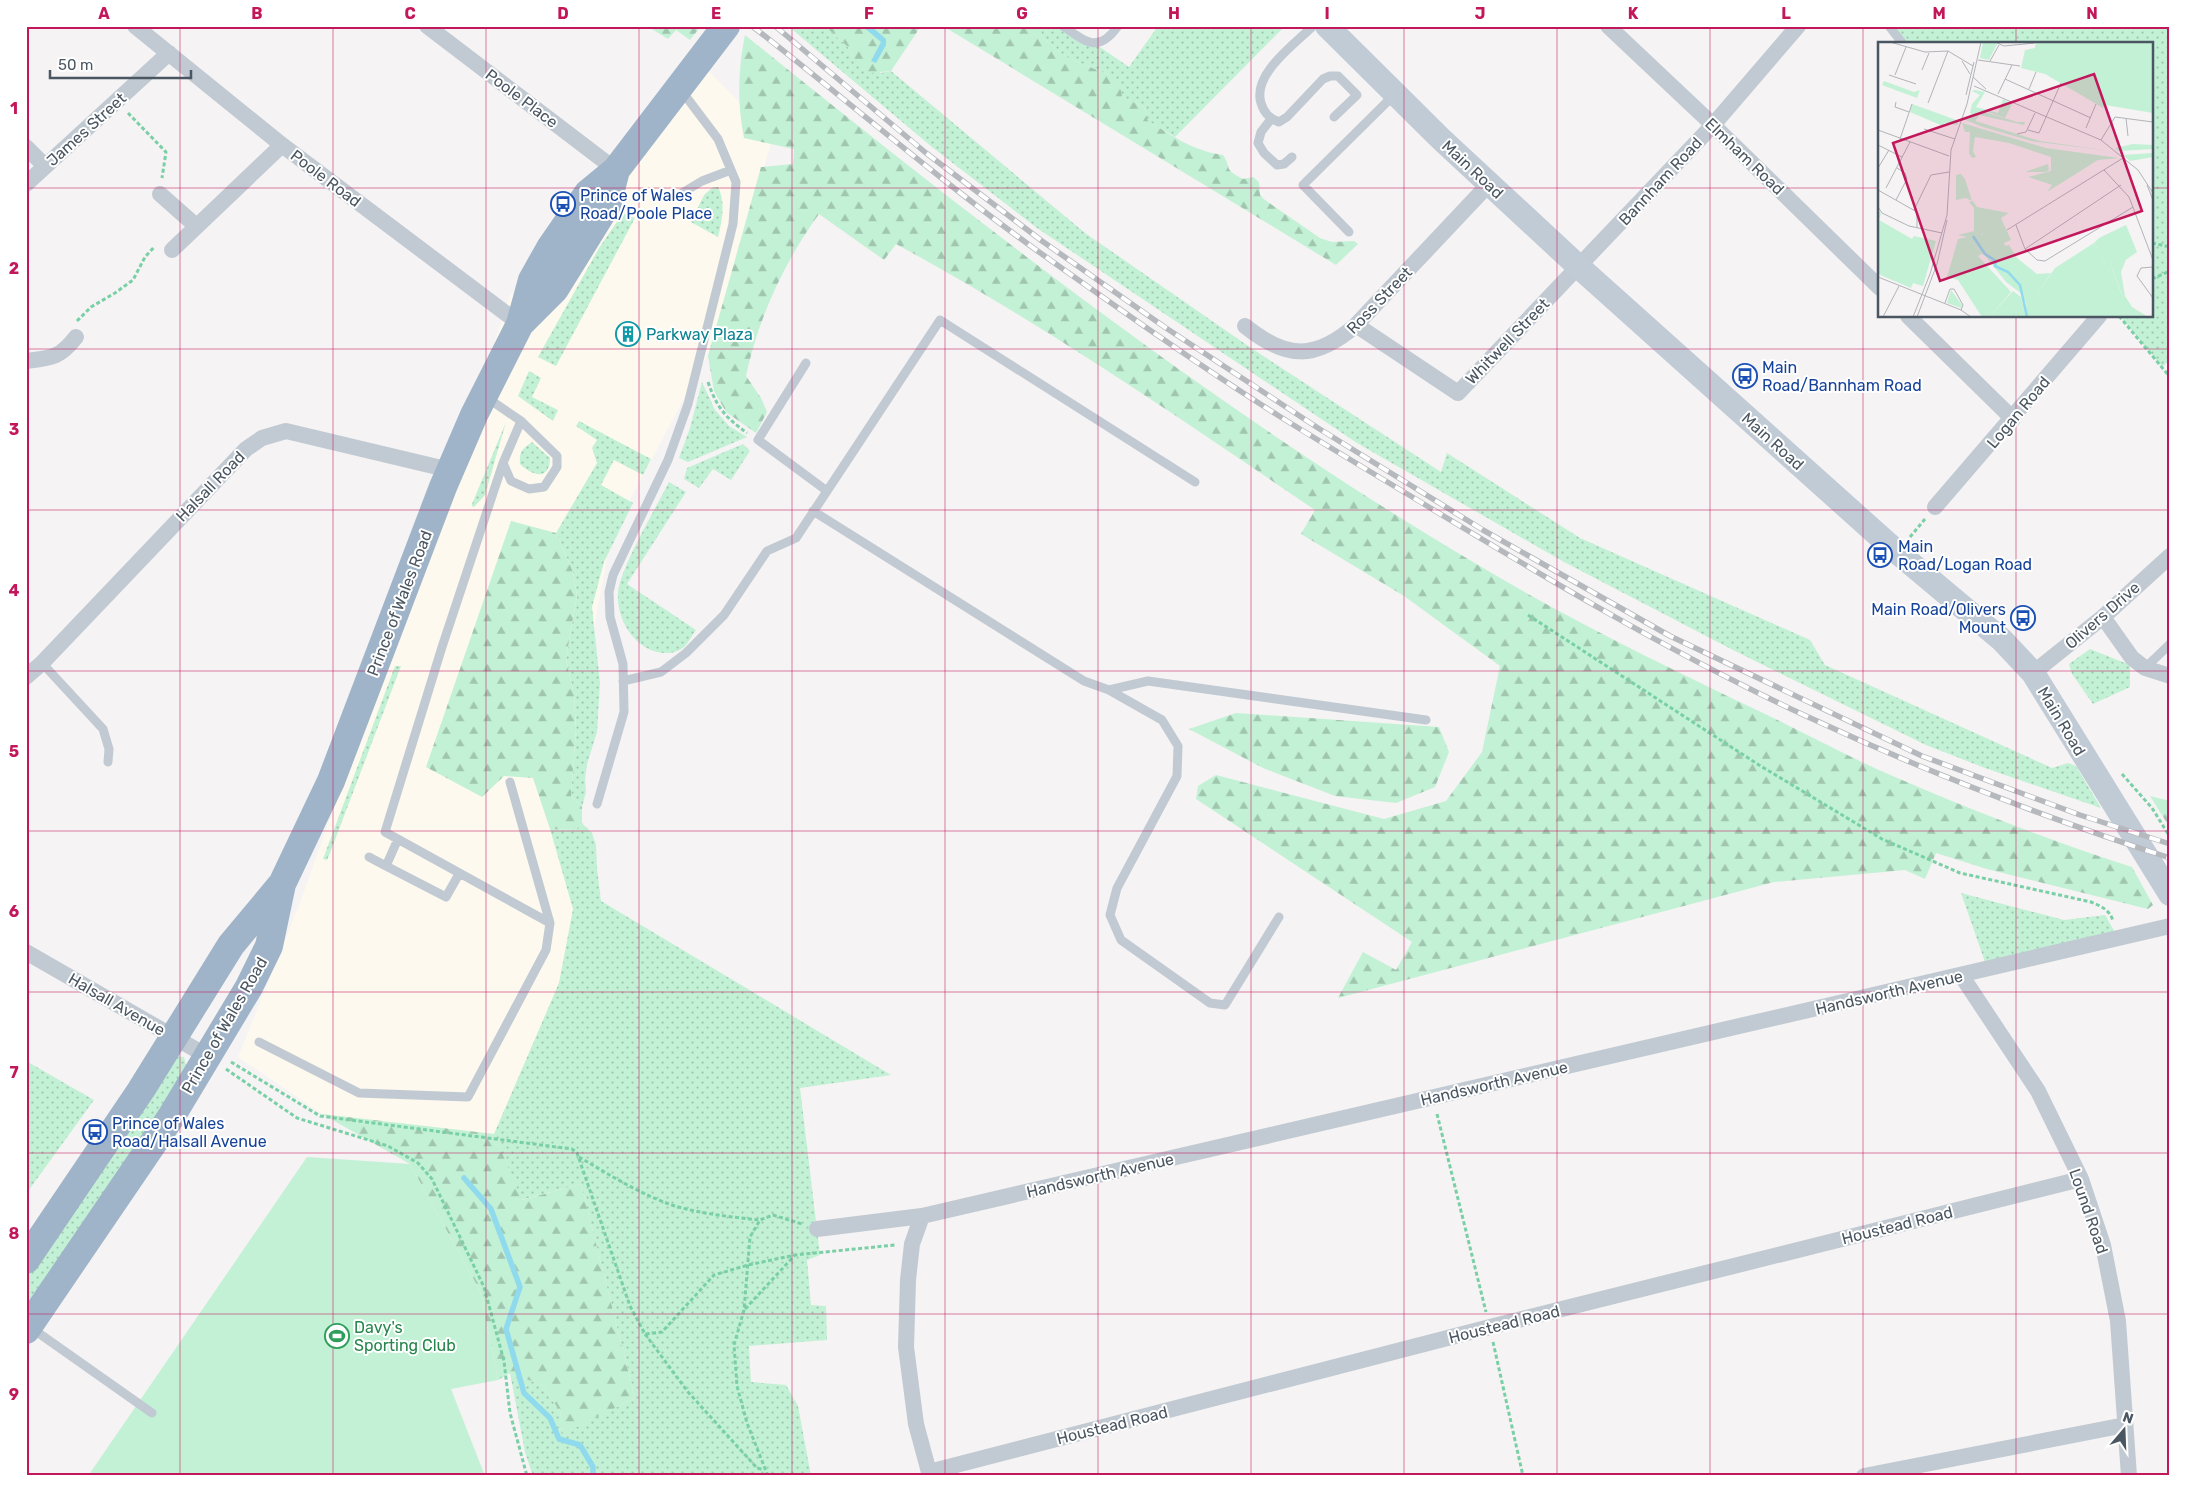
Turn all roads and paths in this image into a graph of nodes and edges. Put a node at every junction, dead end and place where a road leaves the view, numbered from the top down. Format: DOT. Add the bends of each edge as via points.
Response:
graph roads {
  1 [pos="135,26"];
  2 [pos="427,26"];
  3 [pos="726,26"];
  4 [pos="1063,26"];
  5 [pos="1118,26"];
  6 [pos="1313,26"];
  7 [pos="1327,26"];
  8 [pos="1608,26"];
  9 [pos="1798,26"];
  10 [pos="1889,26"];
  11 [pos="1901,42"];
  12 [pos="168,53"];
  13 [pos="679,86"];
  14 [pos="1395,94"];
  15 [pos="117,101"];
  16 [pos="1334,117"];
  17 [pos="1271,119"];
  18 [pos="1714,125"];
  19 [pos="282,145"];
  20 [pos="26,147"];
  21 [pos="1292,157"];
  22 [pos="45,166"];
  23 [pos="616,170"];
  24 [pos="731,170"];
  25 [pos="26,184"];
  26 [pos="1489,184"];
  27 [pos="682,193"];
  28 [pos="160,194"];
  29 [pos="195,225"];
  30 [pos="1349,232"];
  31 [pos="2154,243"];
  32 [pos="2170,247"];
  33 [pos="172,250"];
  34 [pos="1579,267"];
  35 [pos="2170,271"];
  36 [pos="2154,278"];
  37 [pos="1878,286"];
  38 [pos="1910,318"];
  39 [pos="2097,318"];
  40 [pos="2121,318"];
  41 [pos="520,324"];
  42 [pos="1245,326"];
  43 [pos="1356,326"];
  44 [pos="76,337"];
  45 [pos="26,361"];
  46 [pos="806,363"];
  47 [pos="2170,377"];
  48 [pos="707,380"];
  49 [pos="484,395"];
  50 [pos="2013,419"];
  51 [pos="521,420"];
  52 [pos="758,440"];
  53 [pos="503,463"];
  54 [pos="450,470"];
  55 [pos="1195,482"];
  56 [pos="826,491"];
  57 [pos="1935,507"];
  58 [pos="813,512"];
  59 [pos="1897,552"];
  60 [pos="2170,556"];
  61 [pos="1528,615"];
  62 [pos="2103,617"];
  63 [pos="2170,644"];
  64 [pos="42,663"];
  65 [pos="2145,668"];
  66 [pos="2033,673"];
  67 [pos="26,676"];
  68 [pos="2170,676"];
  69 [pos="623,681"];
  70 [pos="1109,690"];
  71 [pos="1426,720"];
  72 [pos="108,762"];
  73 [pos="510,782"];
  74 [pos="597,804"];
  75 [pos="2152,808"];
  76 [pos="2170,838"];
  77 [pos="398,839"];
  78 [pos="369,856"];
  79 [pos="386,866"];
  80 [pos="460,874"];
  81 [pos="282,884"];
  82 [pos="2170,894"];
  83 [pos="1279,917"];
  84 [pos="550,923"];
  85 [pos="2170,926"];
  86 [pos="2119,939"];
  87 [pos="26,952"];
  88 [pos="1962,975"];
  89 [pos="175,1037"];
  90 [pos="259,1042"];
  91 [pos="209,1053"];
  92 [pos="1433,1097"];
  93 [pos="578,1157"];
  94 [pos="2081,1179"];
  95 [pos="922,1216"];
  96 [pos="760,1220"];
  97 [pos="817,1229"];
  98 [pos="912,1244"];
  99 [pos="795,1255"];
  100 [pos="26,1260"];
  101 [pos="748,1265"];
  102 [pos="744,1310"];
  103 [pos="1490,1327"];
  104 [pos="28,1328"];
  105 [pos="645,1334"];
  106 [pos="152,1414"];
  107 [pos="2125,1426"];
  108 [pos="765,1470"];
  109 [pos="930,1474"];
  110 [pos="527,1476"];
  111 [pos="768,1476"];
  112 [pos="1523,1476"];
  113 [pos="1864,1476"];
  114 [pos="2129,1476"];
  1 -- 12 [label="street, Poole Road"];
  2 -- 23 [label="street, Poole Place"];
  3 -- 13 [label="highway, Prince of Wales Road"];
  4 -- 5 [label="lane" via="1094,44 1110,37"];
  6 -- 17 [label="lane" via="1269,69 1261,84 1259,97 1263,110"];
  7 -- 14 [label="main road, Main Road"];
  8 -- 18 [label="street, Elmham Road"];
  9 -- 18 [label="street, Bannham Road"];
  10 -- 11 [label="lane"];
  12 -- 15 [label="street, James Street"];
  12 -- 19 [label="street, Poole Road"];
  13 -- 23 [label="highway, Prince of Wales Road"];
  13 -- 24 [label="lane" via="718,139"];
  14 -- 26 [label="main road, Main Road"];
  14 -- 30 [label="lane" via="1303,184"];
  15 -- 22 [label="street, James Street"];
  15 -- 28 [label="path" via="166,152"];
  16 -- 17 [label="lane" via="1357,95 1338,76 1323,79 1287,117 1279,122"];
  17 -- 21 [label="lane" via="1261,132 1258,143 1277,164 1284,164"];
  18 -- 34 [label="street, Bannham Road"];
  18 -- 37 [label="street, Elmham Road"];
  19 -- 29 [label="street"];
  19 -- 41 [label="street, Poole Road"];
  20 -- 22 [label="street"];
  22 -- 25 [label="street, James Street"];
  23 -- 41 [label="highway, Prince of Wales Road" via="588,192 550,248 532,280"];
  24 -- 27 [label="lane"];
  24 -- 69 [label="lane" via="736,182 733,224 688,404 668,460 611,583 610,617"];
  26 -- 34 [label="main road, Main Road"];
  26 -- 43 [label="street, Ross Street"];
  28 -- 29 [label="street"];
  29 -- 33 [label="street"];
  31 -- 32 [label="path"];
  33 -- 44 [label="path" via="159,242 145,257 133,280 91,307 77,322"];
  34 -- 43 [label="street, Whitwell Street" via="1458,392"];
  34 -- 59 [label="main road, Main Road"];
  35 -- 36 [label="path"];
  38 -- 50 [label="street"];
  39 -- 50 [label="street, Logan Road"];
  40 -- 47 [label="path"];
  41 -- 49 [label="highway, Prince of Wales Road"];
  42 -- 43 [label="street, Ross Street" via="1265,342 1290,351 1314,351 1339,340"];
  44 -- 45 [label="street" via="66,350 58,354"];
  46 -- 52 [label="lane"];
  48 -- 52 [label="path" via="715,402 731,422"];
  49 -- 51 [label="lane"];
  49 -- 54 [label="highway, Prince of Wales Road"];
  50 -- 57 [label="street, Logan Road"];
  51 -- 53 [label="lane"];
  51 -- 53 [label="lane" via="557,456 557,467 544,487 529,490 511,481"];
  52 -- 56 [label="lane"];
  53 -- 77 [label="lane" via="442,647 386,832"];
  54 -- 64 [label="street, Halsall Road" via="286,431 262,438 246,448"];
  54 -- 81 [label="highway, Prince of Wales Road" via="338,763"];
  55 -- 56 [label="lane" via="940,320"];
  56 -- 58 [label="lane"];
  57 -- 59 [label="path"];
  58 -- 69 [label="lane" via="796,538 767,551 724,615 686,653 661,672"];
  58 -- 70 [label="lane" via="1084,681"];
  59 -- 66 [label="main road, Main Road" via="2002,640"];
  60 -- 62 [label="street, Olivers Drive"];
  61 -- 86 [label="path" via="1760,765 1882,839 1960,873 2103,907 2112,916"];
  62 -- 65 [label="street" via="2132,658"];
  62 -- 66 [label="street, Olivers Drive"];
  63 -- 65 [label="lane"];
  64 -- 67 [label="street, Halsall Road"];
  64 -- 72 [label="lane" via="103,729 109,749"];
  65 -- 68 [label="street"];
  66 -- 82 [label="main road, Main Road"];
  69 -- 74 [label="lane" via="624,712"];
  70 -- 71 [label="lane" via="1148,681"];
  70 -- 83 [label="lane" via="1162,720 1178,746 1176,776 1117,888 1110,915 1122,940 1210,1003 1225,1005"];
  73 -- 84 [label="lane"];
  75 -- 76 [label="path"];
  77 -- 79 [label="lane"];
  77 -- 80 [label="lane"];
  78 -- 79 [label="lane"];
  79 -- 80 [label="lane" via="446,897"];
  80 -- 84 [label="lane"];
  81 -- 89 [label="highway, Prince of Wales Road" via="231,945"];
  81 -- 91 [label="highway, Prince of Wales Road" via="269,946 249,987"];
  84 -- 90 [label="lane" via="546,950 468,1097 359,1093"];
  85 -- 86 [label="street, Handsworth Avenue"];
  86 -- 88 [label="street, Handsworth Avenue"];
  87 -- 89 [label="street, Halsall Avenue"];
  88 -- 92 [label="street, Handsworth Avenue"];
  88 -- 94 [label="street, Lound Road" via="2038,1091"];
  89 -- 91 [label="street, Halsall Avenue"];
  89 -- 100 [label="highway, Prince of Wales Road"];
  91 -- 93 [label="path" via="320,1116 572,1149"];
  91 -- 104 [label="highway, Prince of Wales Road" via="171,1118"];
  91 -- 110 [label="path" via="297,1118 388,1146 418,1163 432,1178 484,1287 504,1361 510,1413"];
  92 -- 95 [label="street, Handsworth Avenue"];
  92 -- 103 [label="path"];
  93 -- 96 [label="path" via="628,1186 676,1206"];
  93 -- 105 [label="path" via="630,1306"];
  94 -- 103 [label="street, Houstead Road"];
  94 -- 107 [label="street, Lound Road" via="2103,1246 2118,1321"];
  95 -- 97 [label="street, Handsworth Avenue"];
  95 -- 98 [label="street"];
  96 -- 97 [label="path" via="773,1215"];
  96 -- 101 [label="path" via="750,1237"];
  98 -- 99 [label="path"];
  98 -- 109 [label="street" via="906,1347 916,1424"];
  99 -- 101 [label="path"];
  99 -- 102 [label="path"];
  101 -- 102 [label="path"];
  101 -- 105 [label="path" via="714,1275 662,1332"];
  102 -- 108 [label="path" via="734,1345 737,1386"];
  103 -- 109 [label="street, Houstead Road"];
  103 -- 112 [label="path"];
  104 -- 106 [label="lane"];
  105 -- 108 [label="path" via="688,1392 757,1468"];
  107 -- 113 [label="street"];
  107 -- 114 [label="street, Lound Road"];
  108 -- 111 [label="path"];
}
